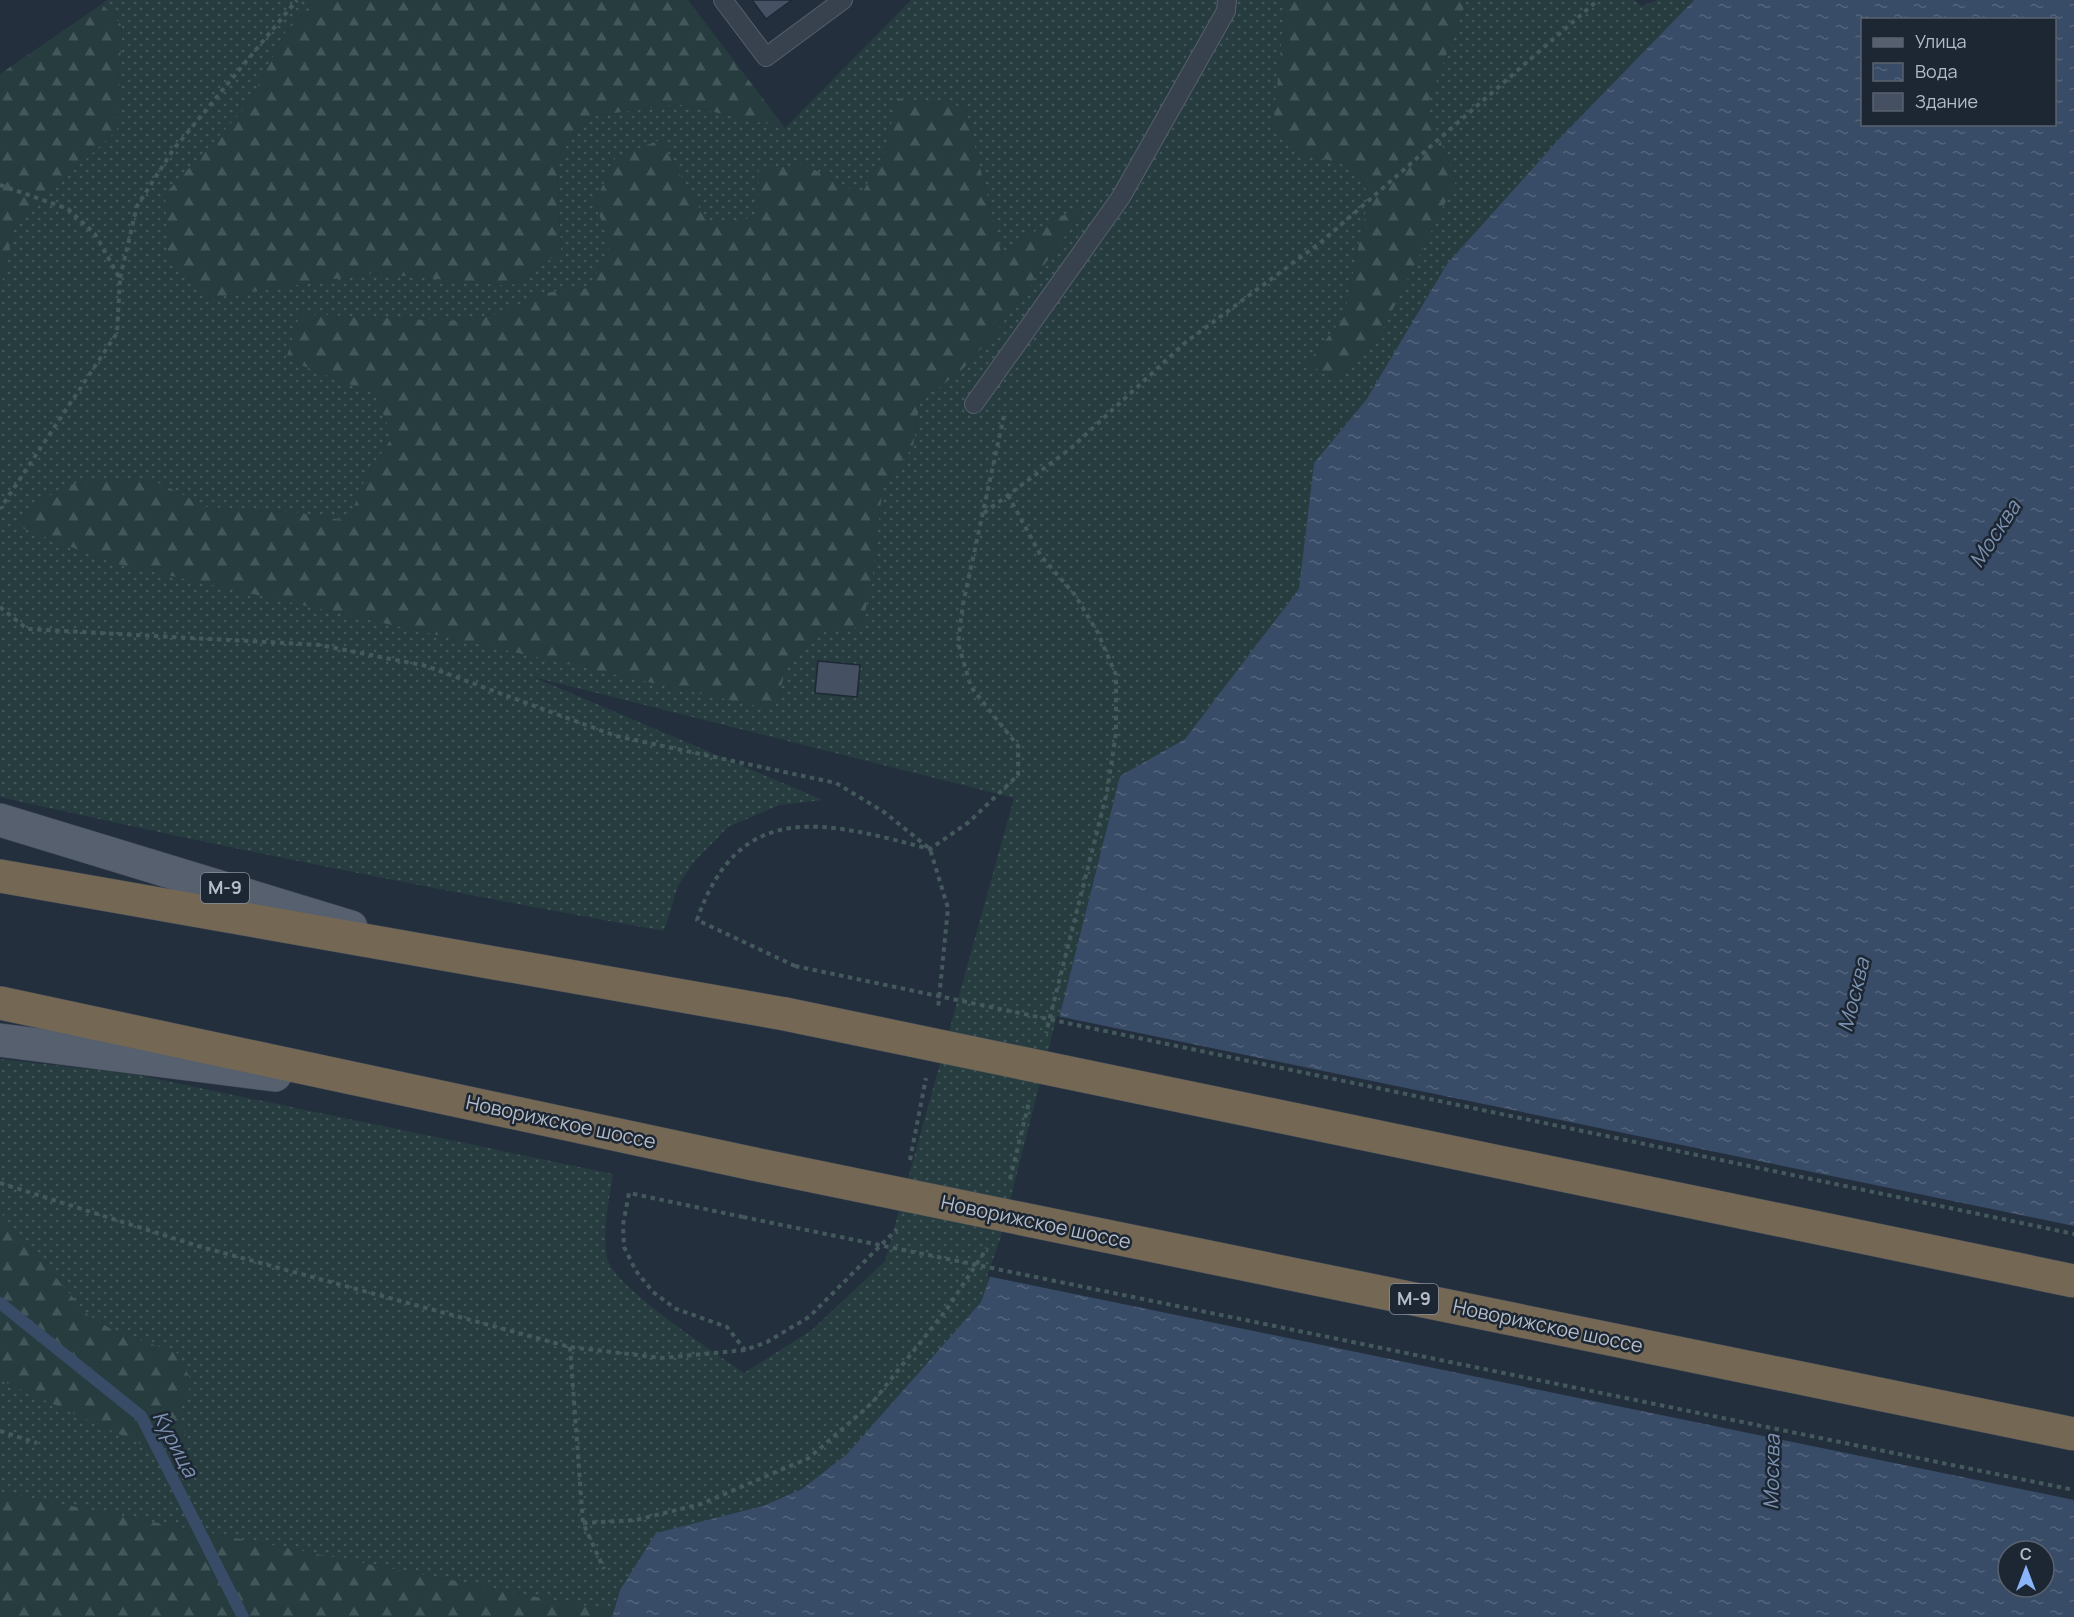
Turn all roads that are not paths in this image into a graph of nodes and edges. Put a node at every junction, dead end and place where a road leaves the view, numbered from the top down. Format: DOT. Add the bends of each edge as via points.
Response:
graph roads {
  1 [pos="723,0"];
  2 [pos="843,0"];
  3 [pos="1227,0"];
  4 [pos="974,404"];
  5 [pos="0,820"];
  6 [pos="0,876"];
  7 [pos="450,957"];
  8 [pos="0,1003"];
  9 [pos="0,1040"];
  10 [pos="431,1094"];
  11 [pos="2074,1281"];
  12 [pos="2074,1434"];
  1 -- 2 [label="lane" via="766,57"];
  3 -- 4 [label="lane" via="1226,11 1121,197"];
  5 -- 7 [label="main road, М-9"];
  6 -- 7 [label="highway, М-9"];
  7 -- 11 [label="highway, М-9, bridge" via="785,1014"];
  8 -- 10 [label="highway, Новорижское шоссе / М-9"];
  9 -- 10 [label="main road, М-9"];
  10 -- 12 [label="highway, Новорижское шоссе / М-9, bridge" via="754,1164"];
}
